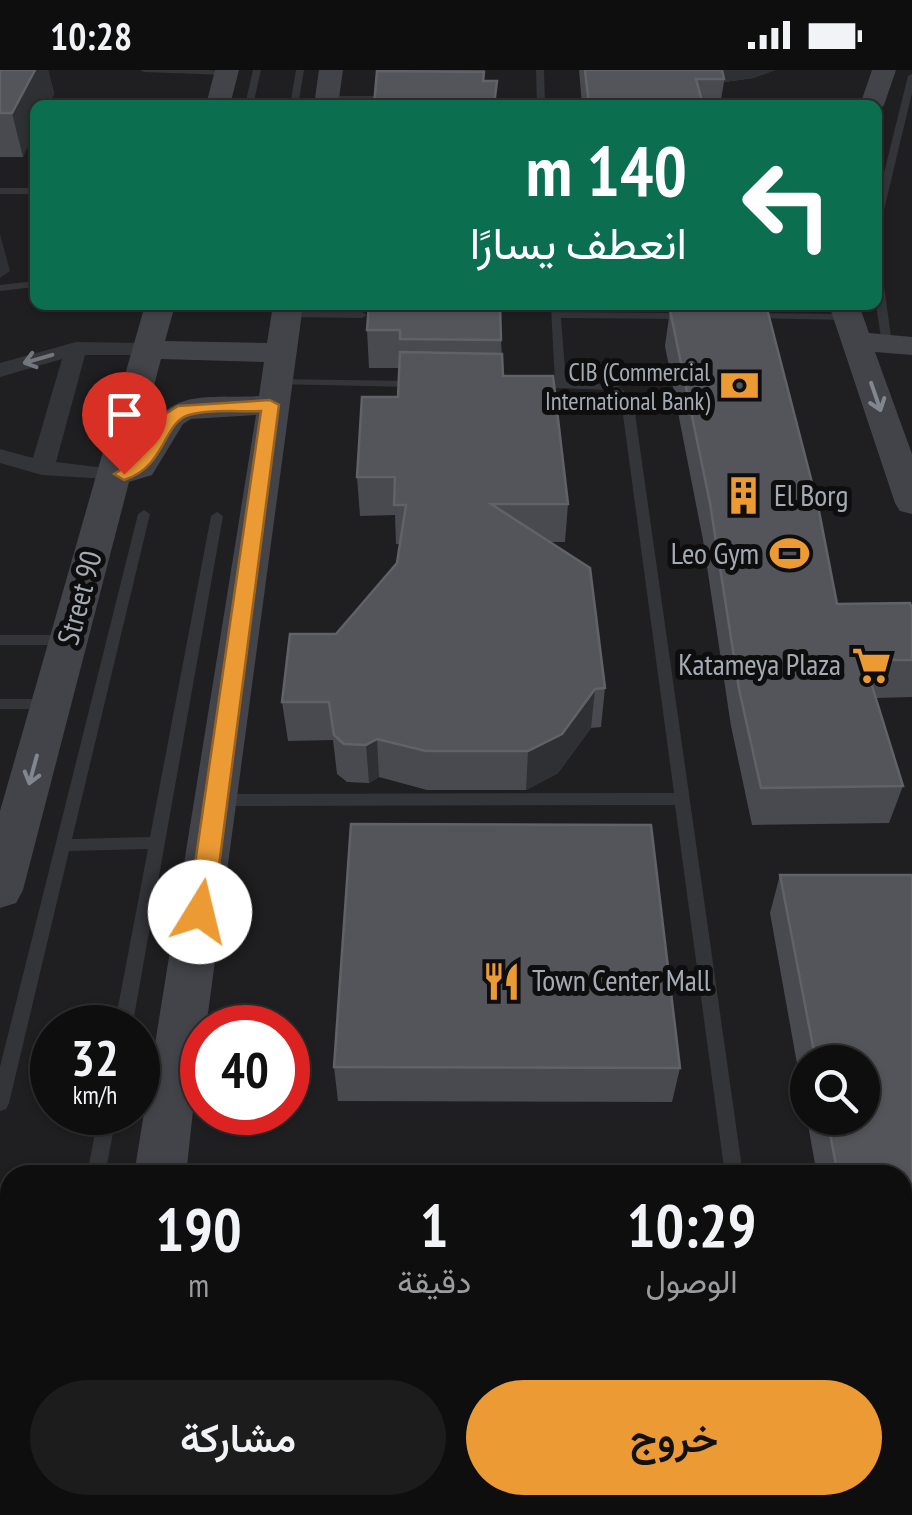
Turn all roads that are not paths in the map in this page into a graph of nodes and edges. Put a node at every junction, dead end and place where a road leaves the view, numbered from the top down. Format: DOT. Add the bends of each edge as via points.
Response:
graph roads {
  1 [pos="144,70"];
  2 [pos="257,70"];
  3 [pos="300,70"];
  4 [pos="331,70"];
  5 [pos="540,70"];
  6 [pos="884,70"];
  7 [pos="226,72"];
  8 [pos="912,76"];
  9 [pos="403,99"];
  10 [pos="219,100"];
  11 [pos="250,100"];
  12 [pos="295,100"];
  13 [pos="326,100"];
  14 [pos="377,100"];
  15 [pos="542,100"];
  16 [pos="874,100"];
  17 [pos="0,190"];
  18 [pos="30,190"];
  19 [pos="882,198"];
  20 [pos="30,285"];
  21 [pos="0,288"];
  22 [pos="158,310"];
  23 [pos="555,310"];
  24 [pos="362,315"];
  25 [pos="711,316"];
  26 [pos="730,316"];
  27 [pos="869,331"];
  28 [pos="76,348"];
  29 [pos="146,350"];
  30 [pos="280,352"];
  31 [pos="0,370"];
  32 [pos="427,384"];
  33 [pos="523,385"];
  34 [pos="561,386"];
  35 [pos="0,456"];
  36 [pos="42,468"];
  37 [pos="114,475"];
  38 [pos="912,503"];
  39 [pos="144,514"];
  40 [pos="217,516"];
  41 [pos="0,640"];
  42 [pos="69,640"];
  43 [pos="0,704"];
  44 [pos="51,704"];
  45 [pos="680,799"];
  46 [pos="218,800"];
  47 [pos="157,843"];
  48 [pos="63,844"];
  49 [pos="3,869"];
  50 [pos="127,1005"];
  51 [pos="0,1104"];
  52 [pos="104,1135"];
  53 [pos="98,1165"];
  54 [pos="162,1165"];
  55 [pos="733,1165"];
  1 -- 7 [label="lane"];
  2 -- 11 [label="lane"];
  3 -- 12 [label="lane"];
  4 -- 13 [label="street"];
  5 -- 15 [label="lane"];
  6 -- 16 [label="street"];
  7 -- 10 [label="street"];
  8 -- 19 [label="lane"];
  9 -- 14 [label="lane"];
  17 -- 18 [label="lane"];
  20 -- 21 [label="lane"];
  22 -- 29 [label="street, Street 90"];
  23 -- 25 [label="lane"];
  23 -- 34 [label="lane"];
  24 -- 30 [label="lane"];
  26 -- 27 [label="lane"];
  27 -- 38 [label="street, one-way"];
  28 -- 29 [label="street"];
  28 -- 31 [label="street, one-way"];
  28 -- 36 [label="street"];
  29 -- 30 [label="street"];
  29 -- 37 [label="street, Street 90"];
  30 -- 32 [label="lane"];
  30 -- 37 [label="street" via="170,418 145,463"];
  30 -- 46 [label="street"];
  33 -- 34 [label="lane"];
  34 -- 45 [label="lane" via="613,387 627,399"];
  35 -- 36 [label="street"];
  36 -- 37 [label="street"];
  37 -- 42 [label="street, Street 90"];
  39 -- 48 [label="lane"];
  40 -- 47 [label="lane"];
  41 -- 42 [label="lane"];
  42 -- 44 [label="street, Street 90"];
  43 -- 44 [label="lane"];
  44 -- 49 [label="street, Street 90, one-way"];
  45 -- 46 [label="lane"];
  45 -- 55 [label="lane"];
  46 -- 54 [label="street"];
  47 -- 48 [label="lane"];
  47 -- 50 [label="lane"];
  48 -- 51 [label="lane"];
  52 -- 53 [label="lane"];
}
